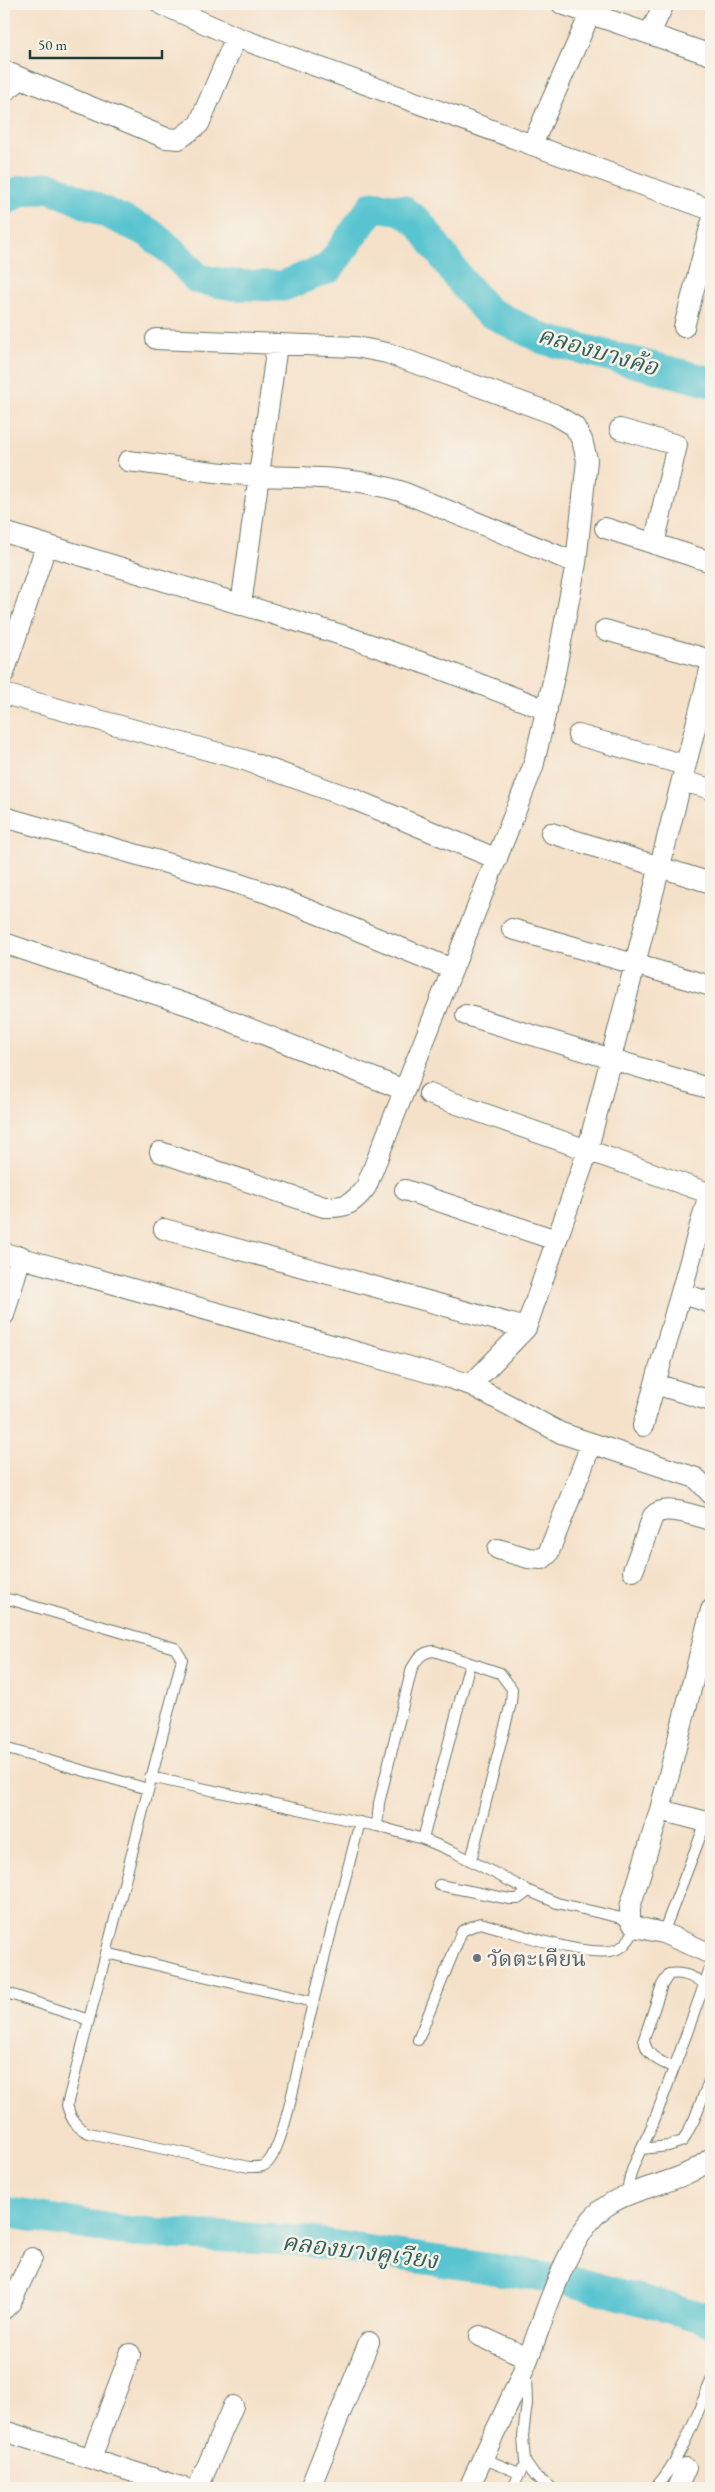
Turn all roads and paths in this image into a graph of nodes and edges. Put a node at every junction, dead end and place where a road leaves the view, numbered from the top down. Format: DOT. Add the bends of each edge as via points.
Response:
graph roads {
  1 [pos="161,4"];
  2 [pos="562,4"];
  3 [pos="664,4"];
  4 [pos="590,14"];
  5 [pos="650,33"];
  6 [pos="236,37"];
  7 [pos="711,55"];
  8 [pos="12,75"];
  9 [pos="4,92"];
  10 [pos="532,145"];
  11 [pos="711,210"];
  12 [pos="711,224"];
  13 [pos="684,327"];
  14 [pos="156,339"];
  15 [pos="277,345"];
  16 [pos="620,429"];
  17 [pos="128,461"];
  18 [pos="258,476"];
  19 [pos="605,528"];
  20 [pos="4,532"];
  21 [pos="654,544"];
  22 [pos="46,546"];
  23 [pos="576,562"];
  24 [pos="711,562"];
  25 [pos="241,605"];
  26 [pos="605,630"];
  27 [pos="711,670"];
  28 [pos="4,673"];
  29 [pos="4,694"];
  30 [pos="547,710"];
  31 [pos="578,735"];
  32 [pos="684,773"];
  33 [pos="711,789"];
  34 [pos="4,817"];
  35 [pos="551,833"];
  36 [pos="497,859"];
  37 [pos="660,867"];
  38 [pos="711,883"];
  39 [pos="512,929"];
  40 [pos="4,943"];
  41 [pos="635,964"];
  42 [pos="452,968"];
  43 [pos="711,986"];
  44 [pos="466,1015"];
  45 [pos="611,1059"];
  46 [pos="711,1089"];
  47 [pos="404,1090"];
  48 [pos="429,1094"];
  49 [pos="587,1150"];
  50 [pos="160,1152"];
  51 [pos="405,1190"];
  52 [pos="710,1194"];
  53 [pos="164,1229"];
  54 [pos="556,1240"];
  55 [pos="12,1255"];
  56 [pos="681,1293"];
  57 [pos="711,1303"];
  58 [pos="4,1315"];
  59 [pos="526,1328"];
  60 [pos="655,1384"];
  61 [pos="471,1385"];
  62 [pos="711,1401"];
  63 [pos="643,1426"];
  64 [pos="591,1445"];
  65 [pos="711,1494"];
  66 [pos="711,1520"];
  67 [pos="498,1549"];
  68 [pos="633,1571"];
  69 [pos="4,1600"];
  70 [pos="711,1610"];
  71 [pos="470,1663"];
  72 [pos="4,1748"];
  73 [pos="150,1777"];
  74 [pos="148,1788"];
  75 [pos="660,1810"];
  76 [pos="360,1822"];
  77 [pos="709,1822"];
  78 [pos="377,1826"];
  79 [pos="423,1839"];
  80 [pos="471,1860"];
  81 [pos="439,1885"];
  82 [pos="529,1891"];
  83 [pos="633,1923"];
  84 [pos="663,1933"];
  85 [pos="710,1951"];
  86 [pos="106,1953"];
  87 [pos="708,1984"];
  88 [pos="4,1992"];
  89 [pos="313,2002"];
  90 [pos="89,2020"];
  91 [pos="418,2040"];
  92 [pos="674,2068"];
  93 [pos="711,2076"];
  94 [pos="642,2149"];
  95 [pos="711,2158"];
  96 [pos="627,2196"];
  97 [pos="32,2258"];
  98 [pos="4,2309"];
  99 [pos="480,2336"];
  100 [pos="369,2342"];
  101 [pos="130,2354"];
  102 [pos="527,2362"];
  103 [pos="711,2381"];
  104 [pos="233,2406"];
  105 [pos="4,2431"];
  106 [pos="91,2458"];
  107 [pos="482,2458"];
  108 [pos="525,2462"];
  109 [pos="686,2468"];
  110 [pos="519,2473"];
  111 [pos="173,2486"];
  112 [pos="198,2488"];
  113 [pos="310,2488"];
  114 [pos="469,2488"];
  115 [pos="513,2488"];
  116 [pos="552,2488"];
  117 [pos="655,2488"];
  118 [pos="677,2488"];
  1 -- 6 [label="street"];
  2 -- 4 [label="street"];
  3 -- 5 [label="street"];
  4 -- 5 [label="street"];
  4 -- 10 [label="street"];
  5 -- 7 [label="street"];
  6 -- 8 [label="street" via="199,124 179,139 166,138"];
  6 -- 10 [label="street"];
  8 -- 9 [label="street"];
  10 -- 11 [label="street"];
  12 -- 13 [label="street"];
  14 -- 15 [label="street"];
  15 -- 18 [label="street"];
  15 -- 23 [label="street" via="356,347 387,352 554,414 574,426 587,460"];
  16 -- 21 [label="street" via="677,445"];
  17 -- 18 [label="street"];
  18 -- 23 [label="street" via="352,479 377,484"];
  18 -- 25 [label="street"];
  19 -- 21 [label="street"];
  20 -- 22 [label="street"];
  21 -- 24 [label="street"];
  22 -- 25 [label="street"];
  22 -- 28 [label="street"];
  23 -- 30 [label="street"];
  25 -- 30 [label="street" via="345,636"];
  26 -- 27 [label="street"];
  27 -- 32 [label="street"];
  29 -- 36 [label="street" via="244,760 351,798"];
  30 -- 36 [label="street" via="534,767"];
  31 -- 32 [label="street"];
  32 -- 33 [label="street"];
  32 -- 37 [label="street"];
  34 -- 42 [label="street" via="250,887"];
  35 -- 37 [label="street"];
  36 -- 42 [label="street"];
  37 -- 38 [label="street"];
  37 -- 41 [label="street"];
  39 -- 41 [label="street"];
  40 -- 47 [label="street" via="200,1009"];
  41 -- 43 [label="street"];
  41 -- 45 [label="street"];
  42 -- 47 [label="street"];
  44 -- 45 [label="street"];
  45 -- 46 [label="street"];
  45 -- 49 [label="street"];
  47 -- 50 [label="street" via="366,1187 356,1201 340,1208 324,1207"];
  48 -- 49 [label="street"];
  49 -- 52 [label="street"];
  49 -- 54 [label="street"];
  51 -- 54 [label="street"];
  52 -- 56 [label="street"];
  53 -- 59 [label="street"];
  54 -- 59 [label="street"];
  55 -- 58 [label="street"];
  55 -- 61 [label="street"];
  56 -- 57 [label="street"];
  56 -- 60 [label="street"];
  59 -- 61 [label="street"];
  60 -- 62 [label="street"];
  60 -- 63 [label="street"];
  61 -- 64 [label="street" via="561,1433"];
  64 -- 65 [label="street" via="696,1478"];
  64 -- 67 [label="street" via="548,1554 542,1559 528,1558"];
  66 -- 68 [label="street" via="667,1510 657,1512"];
  69 -- 73 [label="lane" via="175,1648 180,1654 181,1663"];
  70 -- 75 [label="street"];
  71 -- 78 [label="lane" via="434,1651 422,1654 412,1668 379,1803"];
  71 -- 79 [label="lane"];
  71 -- 80 [label="lane" via="500,1672 512,1689 512,1703"];
  72 -- 74 [label="lane"];
  73 -- 74 [label="lane"];
  73 -- 76 [label="lane"];
  74 -- 86 [label="lane"];
  75 -- 77 [label="street"];
  75 -- 83 [label="street" via="630,1907"];
  76 -- 78 [label="lane"];
  76 -- 89 [label="lane"];
  77 -- 84 [label="lane"];
  78 -- 79 [label="lane"];
  79 -- 80 [label="lane"];
  80 -- 82 [label="lane"];
  81 -- 82 [label="lane" via="510,1899 518,1899"];
  82 -- 83 [label="lane" via="557,1903"];
  83 -- 84 [label="street"];
  83 -- 91 [label="lane" via="628,1941 618,1949 596,1951 577,1950 480,1923 471,1926 462,1931"];
  84 -- 85 [label="street"];
  85 -- 87 [label="lane"];
  86 -- 89 [label="lane"];
  86 -- 90 [label="lane"];
  87 -- 92 [label="lane"];
  87 -- 92 [label="lane" via="678,1972 669,1974 662,1985 644,2039 645,2048 654,2058"];
  88 -- 90 [label="lane"];
  89 -- 90 [label="lane" via="279,2140 273,2155 262,2167 79,2129 70,2117 67,2105"];
  92 -- 94 [label="lane"];
  93 -- 94 [label="lane" via="683,2141"];
  94 -- 96 [label="lane" via="627,2179"];
  95 -- 96 [label="street" via="682,2178"];
  96 -- 102 [label="street" via="604,2207 572,2250"];
  97 -- 98 [label="street"];
  99 -- 102 [label="street"];
  100 -- 113 [label="street"];
  101 -- 106 [label="street"];
  102 -- 107 [label="street"];
  102 -- 108 [label="lane" via="523,2436"];
  103 -- 117 [label="lane" via="681,2450"];
  104 -- 112 [label="street"];
  105 -- 106 [label="street"];
  106 -- 111 [label="street"];
  107 -- 110 [label="lane"];
  107 -- 114 [label="street"];
  108 -- 110 [label="lane"];
  108 -- 116 [label="lane" via="535,2476"];
  109 -- 118 [label="street"];
  110 -- 115 [label="lane"];
}
